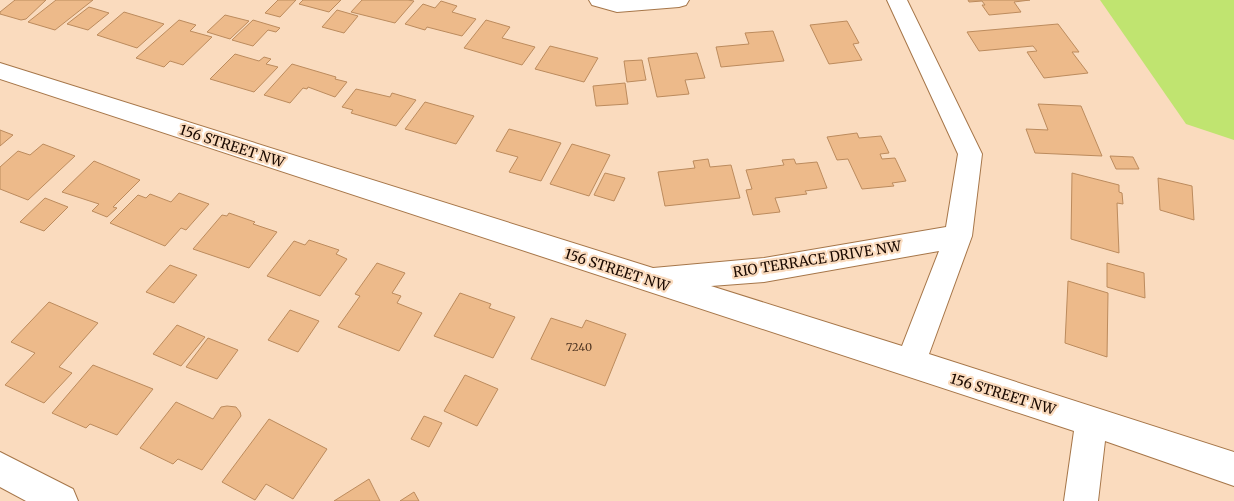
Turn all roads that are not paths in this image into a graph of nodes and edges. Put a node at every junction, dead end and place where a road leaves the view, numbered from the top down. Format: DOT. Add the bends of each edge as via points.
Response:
graph roads {
  1 [pos="599,0"];
  2 [pos="679,0"];
  3 [pos="897,0"];
  4 [pos="0,71"];
  5 [pos="958,236"];
  6 [pos="645,280"];
  7 [pos="910,364"];
  8 [pos="1090,421"];
  9 [pos="0,469"];
  10 [pos="1234,469"];
  11 [pos="61,501"];
  12 [pos="1081,501"];
  1 -- 2 [label="street" via="618,5"];
  3 -- 5 [label="street" via="970,154"];
  4 -- 6 [label="street, 156 STREET NW"];
  5 -- 6 [label="street, RIO TERRACE DRIVE NW" via="764,270"];
  5 -- 7 [label="street"];
  6 -- 7 [label="street, 156 STREET NW"];
  7 -- 8 [label="street, 156 STREET NW"];
  8 -- 10 [label="street, 156 STREET NW"];
  8 -- 12 [label="street"];
  9 -- 11 [label="street"];
}
